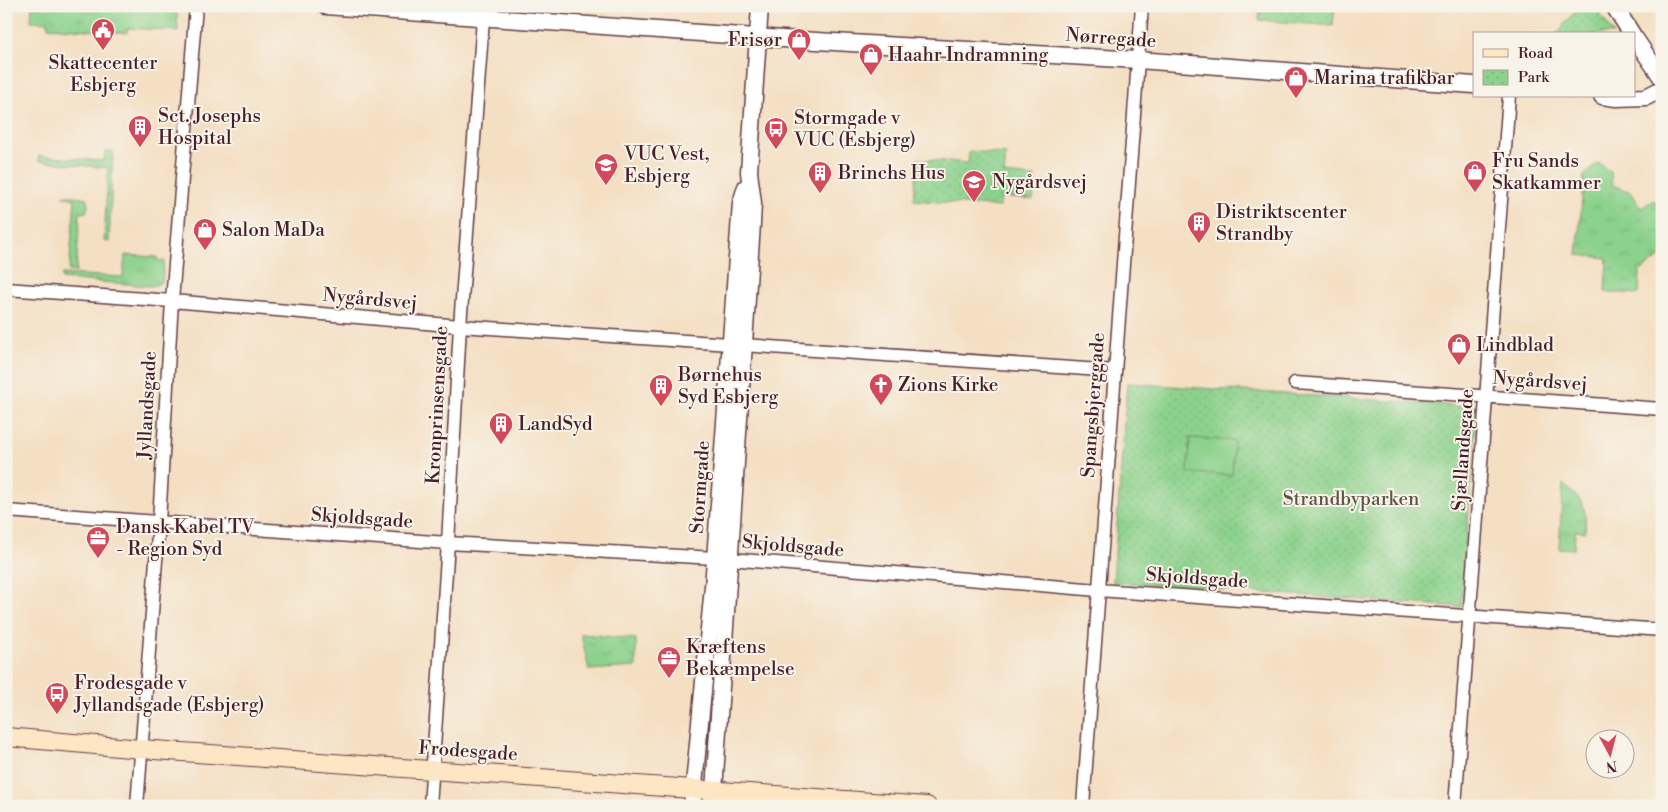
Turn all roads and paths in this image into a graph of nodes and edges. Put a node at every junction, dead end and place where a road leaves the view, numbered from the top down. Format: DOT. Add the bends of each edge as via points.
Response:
graph roads {
  1 [pos="196,6"];
  2 [pos="326,6"];
  3 [pos="760,6"];
  4 [pos="1142,6"];
  5 [pos="1614,6"];
  6 [pos="484,12"];
  7 [pos="1631,32"];
  8 [pos="758,37"];
  9 [pos="1636,39"];
  10 [pos="1138,60"];
  11 [pos="1662,78"];
  12 [pos="1473,85"];
  13 [pos="1662,90"];
  14 [pos="1636,97"];
  15 [pos="1509,98"];
  16 [pos="6,289"];
  17 [pos="172,300"];
  18 [pos="460,326"];
  19 [pos="737,344"];
  20 [pos="1115,371"];
  21 [pos="1295,383"];
  22 [pos="1486,396"];
  23 [pos="1662,410"];
  24 [pos="6,511"];
  25 [pos="159,522"];
  26 [pos="448,543"];
  27 [pos="722,559"];
  28 [pos="1098,590"];
  29 [pos="1469,615"];
  30 [pos="1662,630"];
  31 [pos="6,737"];
  32 [pos="141,749"];
  33 [pos="432,770"];
  34 [pos="692,798"];
  35 [pos="713,798"];
  36 [pos="137,806"];
  37 [pos="430,806"];
  38 [pos="927,806"];
  39 [pos="1082,806"];
  40 [pos="1455,806"];
  1 -- 17 [label="street, Jyllandsgade"];
  2 -- 6 [label="street, Nørregade"];
  3 -- 8 [label="street, Stormgade"];
  4 -- 10 [label="street, Spangsbjerggade"];
  5 -- 7 [label="street"];
  6 -- 8 [label="street, Nørregade"];
  6 -- 18 [label="street, Kronprinsensgade"];
  8 -- 10 [label="street, Nørregade"];
  8 -- 19 [label="street, Stormgade" via="749,172 752,217"];
  9 -- 11 [label="street"];
  10 -- 12 [label="street, Nørregade"];
  10 -- 20 [label="street, Spangsbjerggade"];
  13 -- 14 [label="street"];
  15 -- 22 [label="street, Sjællandsgade"];
  16 -- 17 [label="street, Nygårdsvej"];
  17 -- 18 [label="street, Nygårdsvej"];
  17 -- 25 [label="street, Jyllandsgade"];
  18 -- 19 [label="street, Nygårdsvej"];
  18 -- 26 [label="street, Kronprinsensgade"];
  19 -- 20 [label="street, Nygårdsvej"];
  19 -- 27 [label="street, Stormgade"];
  20 -- 28 [label="street, Spangsbjerggade"];
  21 -- 22 [label="street, Nygårdsvej"];
  22 -- 23 [label="street, Nygårdsvej"];
  22 -- 29 [label="street, Sjællandsgade"];
  24 -- 25 [label="street, Skjoldsgade"];
  25 -- 26 [label="street, Skjoldsgade"];
  25 -- 32 [label="street, Jyllandsgade"];
  26 -- 27 [label="street, Skjoldsgade"];
  26 -- 33 [label="street, Kronprinsensgade"];
  27 -- 28 [label="street, Skjoldsgade"];
  27 -- 34 [label="street, Stormgade"];
  27 -- 35 [label="street, Stormgade"];
  28 -- 29 [label="street, Skjoldsgade"];
  28 -- 39 [label="street, Spangsbjerggade"];
  29 -- 30 [label="street, Skjoldsgade"];
  29 -- 40 [label="street, Sjællandsgade"];
  31 -- 32 [label="main road, Frodesgade"];
  32 -- 33 [label="main road, Frodesgade"];
  32 -- 36 [label="street, Jyllandsgade"];
  33 -- 34 [label="main road, Frodesgade"];
  33 -- 37 [label="street, Kronprinsensgade"];
  34 -- 35 [label="main road, Frodesgade"];
  35 -- 38 [label="main road, Frodesgade"];
}
